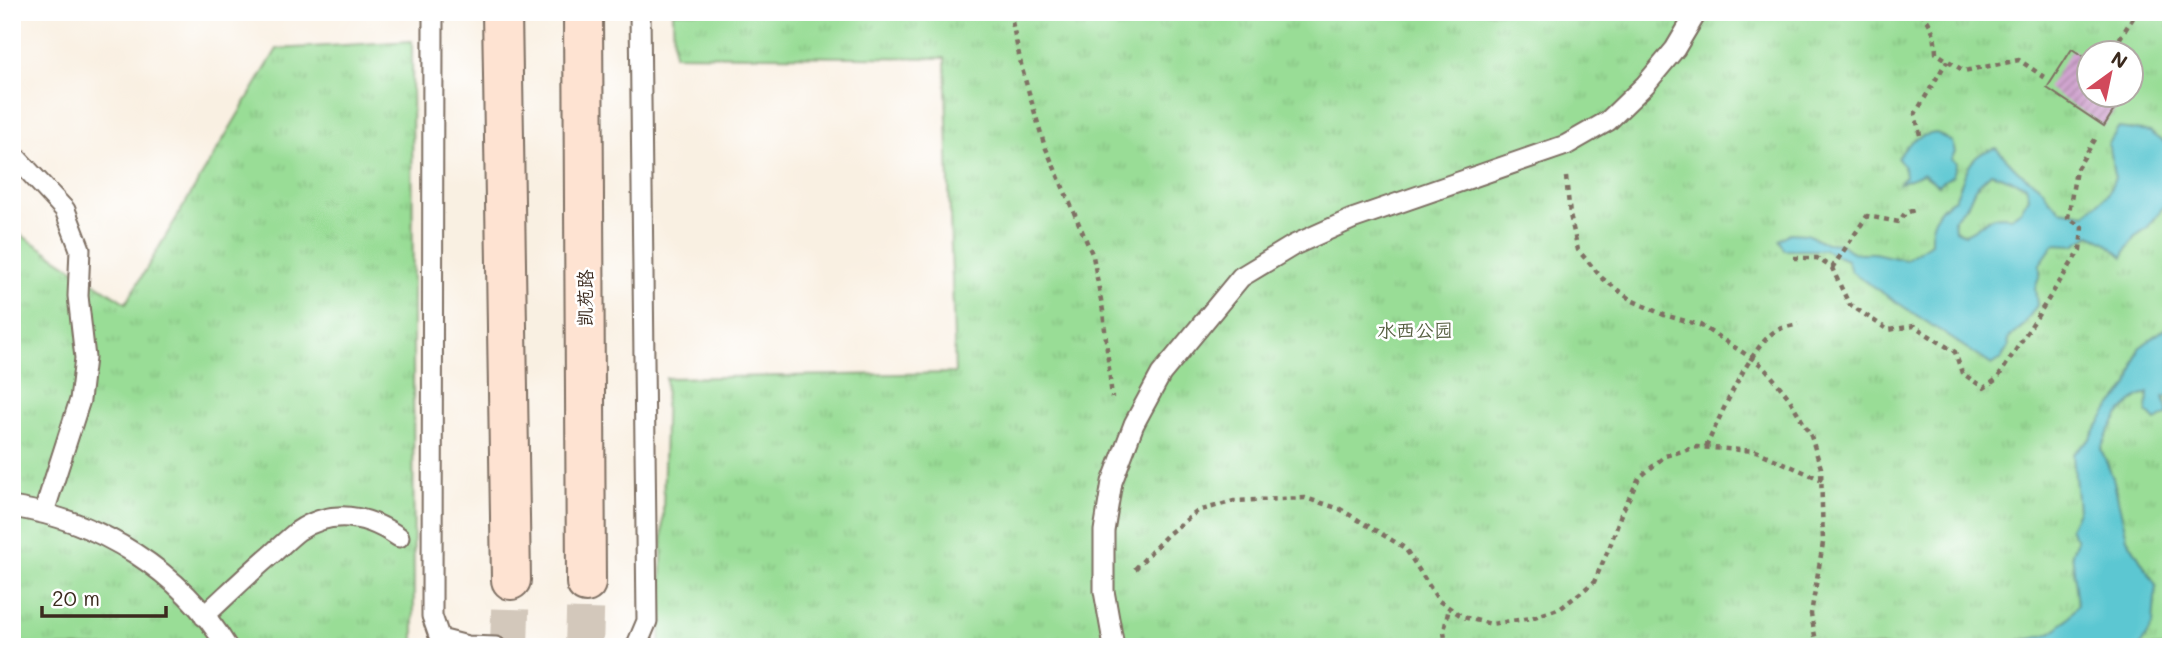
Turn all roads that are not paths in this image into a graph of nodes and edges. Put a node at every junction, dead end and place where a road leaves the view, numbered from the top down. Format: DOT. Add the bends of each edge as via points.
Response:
graph roads {
  1 [pos="502,12"];
  2 [pos="583,12"];
  3 [pos="640,12"];
  4 [pos="1697,12"];
  5 [pos="433,15"];
  6 [pos="12,153"];
  7 [pos="12,507"];
  8 [pos="44,512"];
  9 [pos="399,537"];
  10 [pos="511,580"];
  11 [pos="586,583"];
  12 [pos="204,616"];
  13 [pos="227,647"];
  14 [pos="495,647"];
  15 [pos="636,647"];
  16 [pos="1114,647"];
  1 -- 10 [label="main road"];
  2 -- 11 [label="main road, 凯苑路"];
  3 -- 15 [label="lane" via="647,621"];
  4 -- 16 [label="lane" via="1675,49 1608,121 1566,145 1352,219 1294,245 1241,277 1161,374 1134,424 1112,482 1104,531 1104,591"];
  5 -- 14 [label="lane" via="432,616 440,639"];
  6 -- 8 [label="lane" via="65,210 80,249 78,296 85,358 80,400"];
  7 -- 8 [label="lane"];
  8 -- 12 [label="lane" via="96,530 147,560"];
  9 -- 12 [label="lane" via="380,523 358,518 319,520 298,531"];
  12 -- 13 [label="lane"];
}
